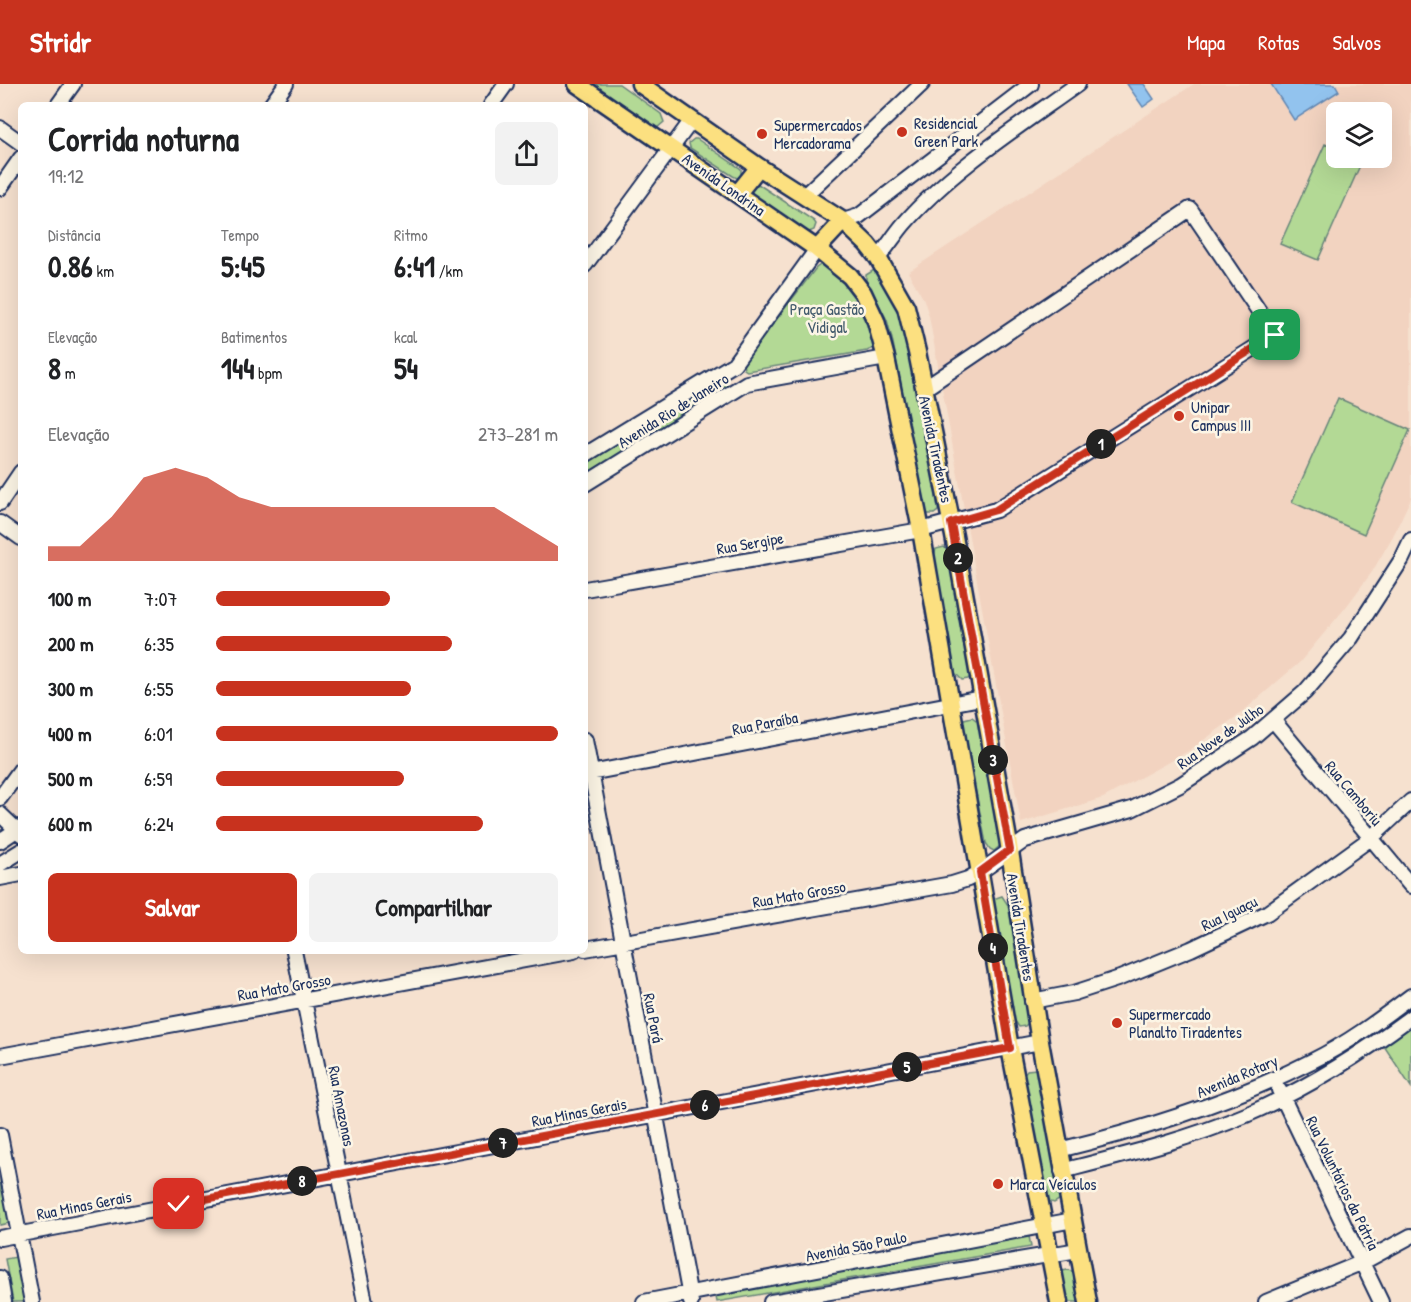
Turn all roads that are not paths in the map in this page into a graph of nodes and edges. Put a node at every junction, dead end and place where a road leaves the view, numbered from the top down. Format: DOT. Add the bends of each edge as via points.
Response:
graph roads {
  1 [pos="72,84"];
  2 [pos="286,84"];
  3 [pos="506,84"];
  4 [pos="577,84"];
  5 [pos="640,84"];
  6 [pos="922,84"];
  7 [pos="1031,84"];
  8 [pos="1078,84"];
  9 [pos="60,102"];
  10 [pos="274,102"];
  11 [pos="493,102"];
  12 [pos="692,120"];
  13 [pos="0,128"];
  14 [pos="18,141"];
  15 [pos="672,148"];
  16 [pos="18,162"];
  17 [pos="759,167"];
  18 [pos="0,188"];
  19 [pos="738,193"];
  20 [pos="804,196"];
  21 [pos="843,221"];
  22 [pos="818,249"];
  23 [pos="878,258"];
  24 [pos="588,262"];
  25 [pos="888,274"];
  26 [pos="863,293"];
  27 [pos="886,358"];
  28 [pos="734,364"];
  29 [pos="747,383"];
  30 [pos="924,389"];
  31 [pos="588,453"];
  32 [pos="18,476"];
  33 [pos="588,482"];
  34 [pos="0,503"];
  35 [pos="0,523"];
  36 [pos="951,523"];
  37 [pos="921,530"];
  38 [pos="18,536"];
  39 [pos="1411,540"];
  40 [pos="588,588"];
  41 [pos="981,698"];
  42 [pos="952,704"];
  43 [pos="1273,720"];
  44 [pos="18,773"];
  45 [pos="588,774"];
  46 [pos="0,798"];
  47 [pos="1411,801"];
  48 [pos="0,814"];
  49 [pos="18,828"];
  50 [pos="18,831"];
  51 [pos="1371,838"];
  52 [pos="0,841"];
  53 [pos="1010,850"];
  54 [pos="18,853"];
  55 [pos="0,864"];
  56 [pos="980,872"];
  57 [pos="18,875"];
  58 [pos="0,878"];
  59 [pos="1411,886"];
  60 [pos="623,942"];
  61 [pos="588,948"];
  62 [pos="295,954"];
  63 [pos="557,954"];
  64 [pos="1411,996"];
  65 [pos="304,1000"];
  66 [pos="1032,1001"];
  67 [pos="1411,1017"];
  68 [pos="1040,1042"];
  69 [pos="1010,1048"];
  70 [pos="0,1056"];
  71 [pos="1274,1079"];
  72 [pos="1283,1096"];
  73 [pos="656,1114"];
  74 [pos="0,1135"];
  75 [pos="1059,1150"];
  76 [pos="1062,1171"];
  77 [pos="339,1174"];
  78 [pos="1073,1220"];
  79 [pos="1045,1227"];
  80 [pos="19,1234"];
  81 [pos="1411,1236"];
  82 [pos="0,1238"];
  83 [pos="1078,1250"];
  84 [pos="1050,1255"];
  85 [pos="1363,1262"];
  86 [pos="0,1278"];
  87 [pos="690,1298"];
  88 [pos="4,1302"];
  89 [pos="32,1302"];
  90 [pos="365,1302"];
  91 [pos="645,1302"];
  92 [pos="771,1302"];
  93 [pos="1059,1302"];
  94 [pos="1088,1302"];
  95 [pos="1266,1302"];
  96 [pos="1381,1302"];
  1 -- 9 [label="street"];
  2 -- 10 [label="street"];
  3 -- 11 [label="street"];
  4 -- 15 [label="main road, Avenida Londrina"];
  5 -- 12 [label="main road, Avenida Londrina"];
  6 -- 20 [label="street"];
  7 -- 21 [label="street" via="859,216"];
  8 -- 23 [label="street" via="931,197"];
  12 -- 15 [label="street"];
  12 -- 17 [label="main road, Avenida Londrina"];
  13 -- 14 [label="street"];
  15 -- 19 [label="main road, Avenida Londrina"];
  15 -- 24 [label="street"];
  16 -- 18 [label="street"];
  17 -- 19 [label="main road"];
  17 -- 20 [label="main road, Avenida Londrina"];
  19 -- 22 [label="main road, Avenida Londrina"];
  20 -- 21 [label="main road, Avenida Londrina"];
  21 -- 22 [label="main road"];
  21 -- 23 [label="main road, Avenida Londrina"];
  22 -- 26 [label="main road, Avenida Londrina" via="850,276"];
  22 -- 28 [label="street"];
  23 -- 25 [label="main road, Avenida Londrina"];
  25 -- 30 [label="main road, Avenida Tiradentes" via="909,316"];
  26 -- 27 [label="main road, Avenida Tiradentes"];
  27 -- 29 [label="street"];
  27 -- 37 [label="main road, Avenida Tiradentes"];
  28 -- 29 [label="street"];
  28 -- 31 [label="street, Avenida Rio de Janeiro"];
  29 -- 33 [label="street, Avenida Rio de Janeiro"];
  30 -- 36 [label="main road, Avenida Tiradentes"];
  30 -- 36 [label="street, Rua Sergipe" via="1190,209 1275,335 996,510"];
  32 -- 34 [label="street"];
  35 -- 38 [label="street"];
  36 -- 37 [label="street, Rua Sergipe"];
  36 -- 41 [label="main road, Avenida Tiradentes"];
  37 -- 40 [label="street, Rua Sergipe"];
  37 -- 42 [label="main road, Avenida Tiradentes"];
  39 -- 43 [label="street, Rua Nove de Julho" via="1351,638 1305,692"];
  41 -- 42 [label="street, Rua Paraíba"];
  41 -- 53 [label="main road, Avenida Tiradentes"];
  42 -- 45 [label="street, Rua Paraíba"];
  42 -- 56 [label="main road, Avenida Tiradentes"];
  43 -- 51 [label="street, Rua Camboriu"];
  43 -- 53 [label="street, Rua Nove de Julho" via="1180,785 1132,809 1025,840"];
  44 -- 46 [label="street"];
  45 -- 60 [label="street, Rua Pará"];
  47 -- 51 [label="street, Rua Iguaçu"];
  48 -- 49 [label="street"];
  50 -- 52 [label="street"];
  51 -- 59 [label="street, Rua Camboriu"];
  51 -- 66 [label="street, Rua Iguaçu" via="1267,913 1120,978"];
  53 -- 56 [label="street, Rua Mato Grosso"];
  53 -- 66 [label="main road, Avenida Tiradentes"];
  54 -- 55 [label="street"];
  56 -- 60 [label="street, Rua Mato Grosso" via="952,884"];
  56 -- 69 [label="main road, Avenida Tiradentes"];
  57 -- 58 [label="street"];
  60 -- 61 [label="street, Rua Mato Grosso"];
  60 -- 73 [label="street, Rua Pará"];
  62 -- 65 [label="street, Rua Amazonas"];
  63 -- 65 [label="street, Rua Mato Grosso"];
  64 -- 71 [label="street, Avenida Rotary" via="1342,1044"];
  65 -- 70 [label="street, Rua Mato Grosso"];
  65 -- 77 [label="street, Rua Amazonas"];
  66 -- 68 [label="main road, Avenida Tiradentes"];
  67 -- 72 [label="street" via="1364,1051"];
  68 -- 69 [label="street, Rua Minas Gerais"];
  68 -- 75 [label="main road, Avenida Tiradentes"];
  69 -- 73 [label="street, Rua Minas Gerais"];
  69 -- 79 [label="main road, Avenida Tiradentes"];
  71 -- 72 [label="street, Rua Voluntários da Pátria"];
  71 -- 75 [label="street, Avenida Rotary" via="1126,1134"];
  72 -- 76 [label="street" via="1248,1114 1173,1141"];
  72 -- 85 [label="street, Rua Voluntários da Pátria"];
  73 -- 77 [label="street, Rua Minas Gerais"];
  73 -- 87 [label="street, Rua Pará"];
  74 -- 80 [label="street"];
  75 -- 76 [label="main road, Avenida Tiradentes"];
  76 -- 78 [label="main road, Avenida Tiradentes"];
  77 -- 80 [label="street, Rua Minas Gerais"];
  77 -- 90 [label="street, Rua Amazonas"];
  78 -- 79 [label="street, Avenida São Paulo"];
  78 -- 83 [label="main road, Avenida Tiradentes"];
  79 -- 84 [label="main road, Avenida Tiradentes"];
  79 -- 87 [label="street, Avenida São Paulo"];
  80 -- 82 [label="street, Rua Minas Gerais"];
  80 -- 89 [label="street"];
  81 -- 85 [label="street"];
  83 -- 84 [label="street"];
  83 -- 94 [label="main road, Avenida Tiradentes"];
  84 -- 92 [label="street"];
  84 -- 93 [label="main road, Avenida Tiradentes"];
  85 -- 95 [label="street"];
  85 -- 96 [label="street, Rua Voluntários da Pátria"];
  86 -- 88 [label="street"];
  87 -- 91 [label="street, Avenida São Paulo"];
}
